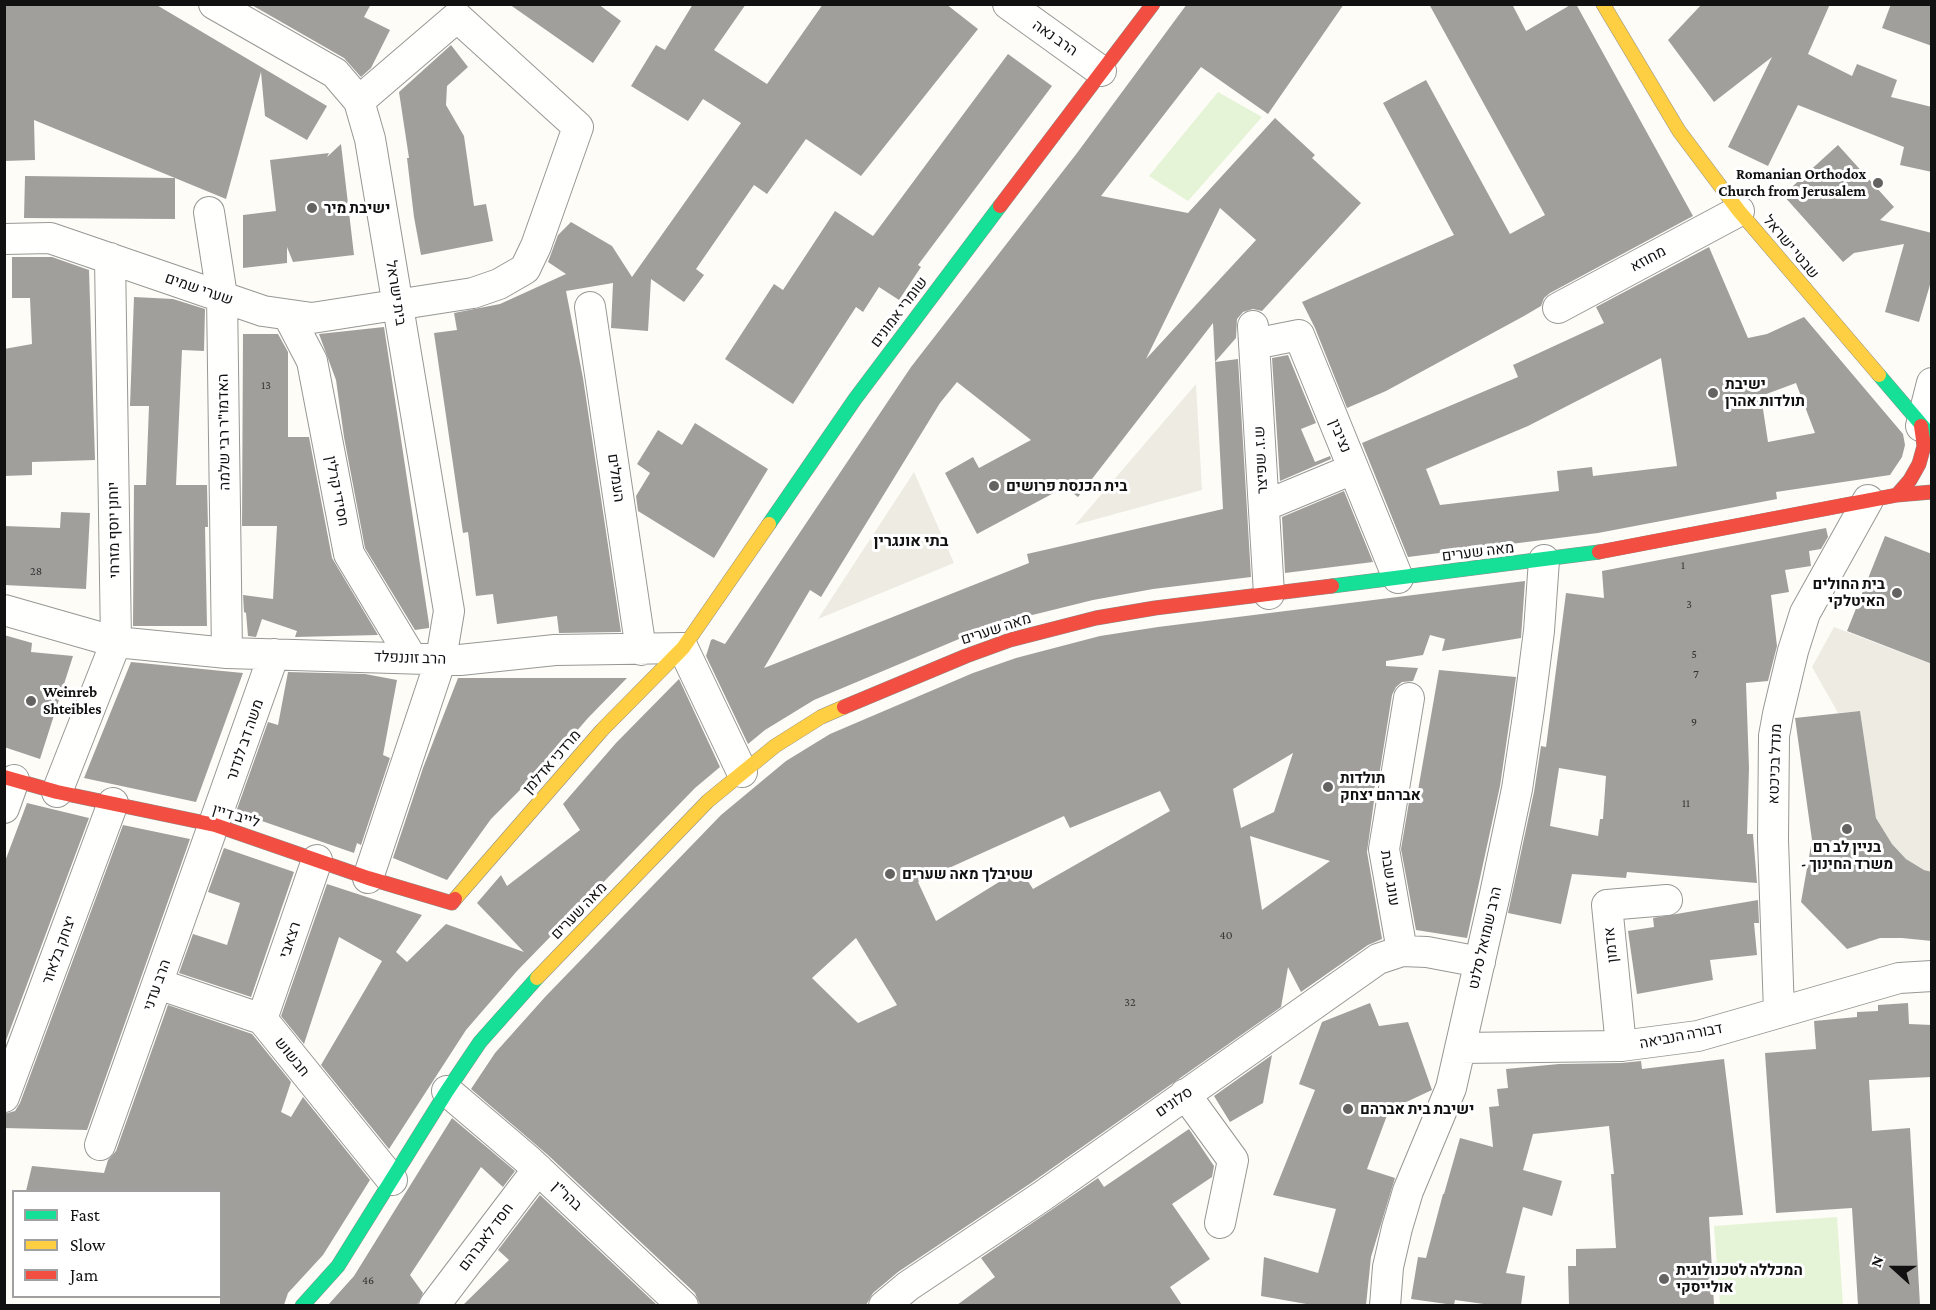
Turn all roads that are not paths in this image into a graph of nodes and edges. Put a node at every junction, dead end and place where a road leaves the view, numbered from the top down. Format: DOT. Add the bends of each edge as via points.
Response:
graph roads {
  1 [pos="214,4"];
  2 [pos="1008,4"];
  3 [pos="1153,4"];
  4 [pos="1603,4"];
  5 [pos="1101,71"];
  6 [pos="359,101"];
  7 [pos="1739,211"];
  8 [pos="209,212"];
  9 [pos="4,239"];
  10 [pos="110,258"];
  11 [pos="222,296"];
  12 [pos="397,305"];
  13 [pos="590,307"];
  14 [pos="1558,308"];
  15 [pos="288,315"];
  16 [pos="1254,335"];
  17 [pos="1932,383"];
  18 [pos="1926,431"];
  19 [pos="1353,469"];
  20 [pos="1932,492"];
  21 [pos="1883,497"];
  22 [pos="1264,506"];
  23 [pos="1544,560"];
  24 [pos="1398,578"];
  25 [pos="1269,594"];
  26 [pos="4,610"];
  27 [pos="116,642"];
  28 [pos="682,648"];
  29 [pos="641,650"];
  30 [pos="227,653"];
  31 [pos="274,654"];
  32 [pos="411,657"];
  33 [pos="441,659"];
  34 [pos="1409,698"];
  35 [pos="742,772"];
  36 [pos="9,778"];
  37 [pos="57,792"];
  38 [pos="113,803"];
  39 [pos="4,808"];
  40 [pos="215,825"];
  41 [pos="317,860"];
  42 [pos="369,878"];
  43 [pos="1667,900"];
  44 [pos="452,903"];
  45 [pos="1402,951"];
  46 [pos="1480,962"];
  47 [pos="1932,976"];
  48 [pos="158,984"];
  49 [pos="1779,1012"];
  50 [pos="262,1019"];
  51 [pos="1621,1046"];
  52 [pos="1460,1048"];
  53 [pos="447,1091"];
  54 [pos="1185,1094"];
  55 [pos="4,1097"];
  56 [pos="100,1145"];
  57 [pos="538,1169"];
  58 [pos="392,1180"];
  59 [pos="1220,1223"];
  60 [pos="302,1305"];
  61 [pos="434,1305"];
  62 [pos="684,1305"];
  63 [pos="884,1305"];
  64 [pos="1385,1305"];
  1 -- 6 [label="street, בית ישראל" via="335,73"];
  2 -- 5 [label="street, הרב נאה"];
  3 -- 5 [label="street, שומרי אמונים"];
  4 -- 7 [label="street, שבטי ישראל" via="1679,131"];
  5 -- 28 [label="street, שומרי אמונים" via="855,399"];
  6 -- 12 [label="street, בית ישראל" via="370,139"];
  6 -- 12 [label="street, שערי שמים" via="457,17 578,127 525,269 499,284 473,292"];
  7 -- 14 [label="street, מחוזא"];
  7 -- 18 [label="street, שבטי ישראל"];
  8 -- 11 [label="street, האדמו\"ר רבי שלמה"];
  9 -- 10 [label="street, שערי שמים" via="50,238"];
  10 -- 11 [label="street, שערי שמים"];
  10 -- 27 [label="street, יוחנן יוסף מזרחי"];
  11 -- 15 [label="street, שערי שמים"];
  11 -- 30 [label="street, האדמו\"ר רבי שלמה"];
  12 -- 15 [label="street, שערי שמים" via="312,318"];
  12 -- 33 [label="street, בית ישראל" via="449,611"];
  13 -- 29 [label="street, העמלים"];
  15 -- 32 [label="street, חסידי קרלין" via="312,361 349,554"];
  16 -- 19 [label="street, נציבין" via="1299,335"];
  16 -- 22 [label="street, ש.ז. שפיצר"];
  17 -- 18 [label="street"];
  18 -- 21 [label="street" via="1919,464 1910,480"];
  19 -- 22 [label="street"];
  19 -- 24 [label="street, נציבין"];
  20 -- 21 [label="street, מאה שערים"];
  21 -- 23 [label="street, מאה שערים"];
  21 -- 49 [label="street, מנדל בכיכטא" via="1805,613 1776,725 1773,840"];
  22 -- 25 [label="street, ש.ז. שפיצר"];
  23 -- 24 [label="street, מאה שערים"];
  23 -- 46 [label="street, הרב שמואל סלנט" via="1539,631 1517,789"];
  24 -- 25 [label="street, מאה שערים"];
  25 -- 35 [label="street, מאה שערים" via="1096,618 1011,640 821,717"];
  26 -- 27 [label="street, הרב זוננפלד"];
  27 -- 30 [label="street, הרב זוננפלד"];
  27 -- 37 [label="street, יוחנן יוסף מזרחי"];
  28 -- 29 [label="street, הרב זוננפלד"];
  28 -- 35 [label="street"];
  28 -- 44 [label="street, מרדכי אדלמן" via="602,730"];
  29 -- 33 [label="street, הרב זוננפלד" via="555,650"];
  30 -- 31 [label="street, הרב זוננפלד"];
  31 -- 32 [label="street, הרב זוננפלד"];
  31 -- 40 [label="street, משה דב לנדנר"];
  32 -- 33 [label="street, הרב זוננפלד"];
  33 -- 42 [label="street"];
  34 -- 45 [label="street, עונג שבת" via="1384,849"];
  35 -- 53 [label="street, מאה שערים" via="708,801 531,984 480,1042"];
  36 -- 37 [label="street, לייב דיין"];
  36 -- 39 [label="street"];
  37 -- 38 [label="street, לייב דיין"];
  38 -- 40 [label="street, לייב דיין"];
  38 -- 55 [label="street, יצחק בלאזר"];
  40 -- 41 [label="street, לייב דיין"];
  40 -- 48 [label="street, הרב עדני"];
  41 -- 42 [label="street, לייב דיין"];
  41 -- 50 [label="street, רצאבי"];
  42 -- 44 [label="street, לייב דיין"];
  43 -- 51 [label="street, אדמון" via="1606,905"];
  45 -- 46 [label="street, סלונים"];
  45 -- 54 [label="street, סלונים" via="1378,959"];
  46 -- 52 [label="street, הרב שמואל סלנט"];
  47 -- 49 [label="street, דבורה הנביאה" via="1899,978"];
  48 -- 50 [label="street"];
  48 -- 56 [label="street, הרב עדני"];
  49 -- 51 [label="street, דבורה הנביאה" via="1698,1036"];
  50 -- 58 [label="street, חבשוש"];
  51 -- 52 [label="street, דבורה הנביאה"];
  52 -- 64 [label="street, הרב שמואל סלנט" via="1451,1088 1408,1191 1397,1228"];
  53 -- 57 [label="street, בהר\"ן"];
  53 -- 58 [label="street, מאה שערים"];
  54 -- 59 [label="street" via="1233,1160"];
  54 -- 63 [label="street, סלונים"];
  57 -- 61 [label="street, חסד לאברהם"];
  57 -- 62 [label="street, בהר\"ן"];
  58 -- 60 [label="street, מאה שערים" via="338,1266"];
}
